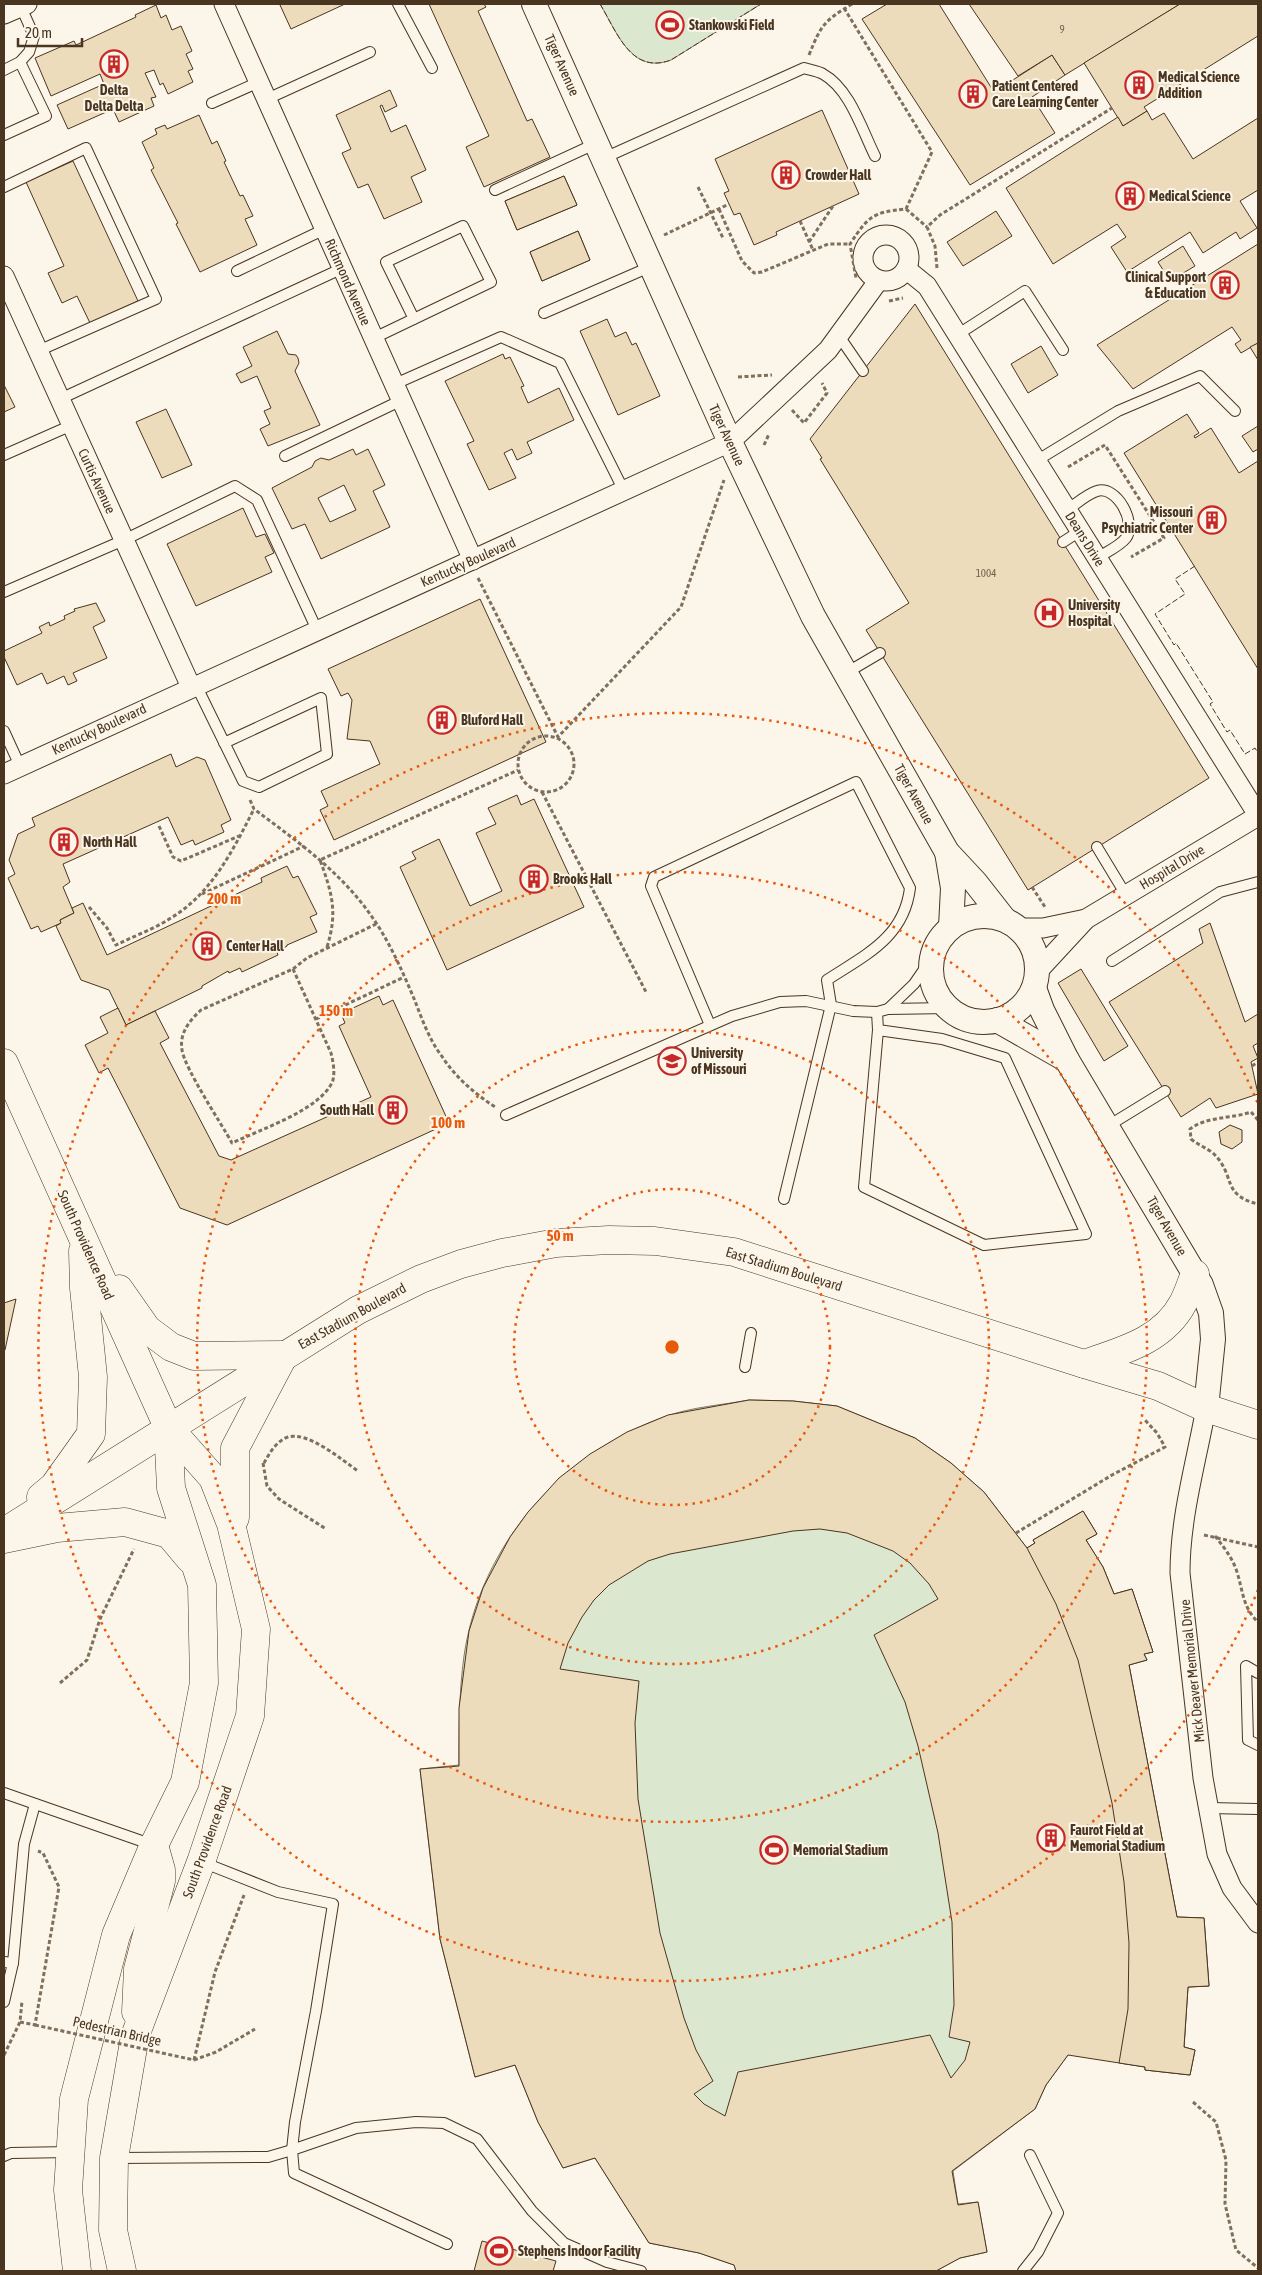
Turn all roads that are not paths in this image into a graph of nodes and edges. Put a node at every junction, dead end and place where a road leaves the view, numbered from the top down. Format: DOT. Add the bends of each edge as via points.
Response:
graph roads {
  1 [pos="224,4"];
  2 [pos="398,4"];
  3 [pos="534,4"];
  4 [pos="17,8"];
  5 [pos="370,52"];
  6 [pos="20,62"];
  7 [pos="432,68"];
  8 [pos="4,70"];
  9 [pos="259,82"];
  10 [pos="267,99"];
  11 [pos="212,103"];
  12 [pos="4,135"];
  13 [pos="600,151"];
  14 [pos="875,156"];
  15 [pos="4,187"];
  16 [pos="495,190"];
  17 [pos="325,229"];
  18 [pos="652,266"];
  19 [pos="342,268"];
  20 [pos="906,269"];
  21 [pos="237,271"];
  22 [pos="4,276"];
  23 [pos="879,280"];
  24 [pos="9,299"];
  25 [pos="544,313"];
  26 [pos="414,319"];
  27 [pos="957,335"];
  28 [pos="839,336"];
  29 [pos="374,338"];
  30 [pos="1063,350"];
  31 [pos="38,351"];
  32 [pos="863,371"];
  33 [pos="398,392"];
  34 [pos="60,399"];
  35 [pos="1235,411"];
  36 [pos="72,425"];
  37 [pos="730,442"];
  38 [pos="4,455"];
  39 [pos="285,456"];
  40 [pos="1036,461"];
  41 [pos="624,491"];
  42 [pos="1067,510"];
  43 [pos="1080,531"];
  44 [pos="124,540"];
  45 [pos="1063,542"];
  46 [pos="1097,558"];
  47 [pos="474,567"];
  48 [pos="4,592"];
  49 [pos="317,630"];
  50 [pos="880,652"];
  51 [pos="846,674"];
  52 [pos="193,686"];
  53 [pos="4,731"];
  54 [pos="224,743"];
  55 [pos="12,770"];
  56 [pos="1258,815"];
  57 [pos="1097,847"];
  58 [pos="947,852"];
  59 [pos="1258,882"];
  60 [pos="1126,895"];
  61 [pos="1086,919"];
  62 [pos="1011,923"];
  63 [pos="951,927"];
  64 [pos="932,958"];
  65 [pos="1112,961"];
  66 [pos="1036,980"];
  67 [pos="831,1005"];
  68 [pos="949,1008"];
  69 [pos="888,1009"];
  70 [pos="877,1012"];
  71 [pos="997,1020"];
  72 [pos="710,1025"];
  73 [pos="878,1030"];
  74 [pos="1067,1060"];
  75 [pos="6,1072"];
  76 [pos="1165,1091"];
  77 [pos="506,1115"];
  78 [pos="1108,1126"];
  79 [pos="784,1199"];
  80 [pos="82,1237"];
  81 [pos="1195,1274"];
  82 [pos="751,1333"];
  83 [pos="284,1355"];
  84 [pos="1084,1364"];
  85 [pos="745,1366"];
  86 [pos="1206,1408"];
  87 [pos="1258,1425"];
  88 [pos="168,1428"];
  89 [pos="4,1530"];
  90 [pos="4,1539"];
  91 [pos="237,1551"];
  92 [pos="196,1565"];
  93 [pos="1258,1673"];
  94 [pos="1258,1745"];
  95 [pos="4,1793"];
  96 [pos="35,1804"];
  97 [pos="1208,1808"];
  98 [pos="1258,1809"];
  99 [pos="154,1845"];
  100 [pos="201,1862"];
  101 [pos="1258,1923"];
  102 [pos="8,1963"];
  103 [pos="4,2002"];
  104 [pos="135,2036"];
  105 [pos="292,2150"];
  106 [pos="71,2152"];
  107 [pos="1030,2155"];
  108 [pos="4,2156"];
  109 [pos="114,2158"];
  110 [pos="447,2244"];
  111 [pos="77,2271"];
  112 [pos="122,2271"];
  113 [pos="641,2271"];
  114 [pos="1023,2271"];
  1 -- 9 [label="street, Richmond Avenue"];
  2 -- 7 [label="lane"];
  3 -- 13 [label="street, Tiger Avenue"];
  4 -- 6 [label="lane" via="34,36 29,52"];
  5 -- 10 [label="lane"];
  6 -- 8 [label="lane"];
  6 -- 12 [label="lane" via="46,116"];
  9 -- 10 [label="street, Richmond Avenue"];
  9 -- 11 [label="lane"];
  10 -- 17 [label="street, Richmond Avenue"];
  13 -- 14 [label="lane" via="804,68 822,73 837,84"];
  13 -- 16 [label="lane"];
  13 -- 18 [label="street, Tiger Avenue"];
  15 -- 31 [label="lane" via="86,148 156,298"];
  17 -- 19 [label="street, Richmond Avenue"];
  17 -- 21 [label="lane"];
  18 -- 25 [label="lane"];
  18 -- 37 [label="street, Tiger Avenue"];
  19 -- 29 [label="street, Richmond Avenue"];
  19 -- 34 [label="lane"];
  20 -- 23 [label="street" via="896,279"];
  20 -- 23 [label="street" via="909,259 905,244 893,235 878,236 866,245 862,259 867,272"];
  20 -- 27 [label="street, Deans Drive" via="927,286"];
  22 -- 24 [label="street, Curtis Avenue"];
  23 -- 28 [label="street, Kentucky Boulevard"];
  24 -- 31 [label="street, Curtis Avenue"];
  26 -- 26 [label="lane" via="491,282 463,226 386,262"];
  26 -- 29 [label="lane"];
  27 -- 30 [label="lane" via="1025,291"];
  27 -- 40 [label="street, Deans Drive"];
  28 -- 32 [label="lane"];
  28 -- 37 [label="street, Kentucky Boulevard"];
  29 -- 33 [label="street, Richmond Avenue"];
  31 -- 34 [label="street, Curtis Avenue"];
  33 -- 39 [label="lane"];
  33 -- 41 [label="lane" via="502,338 560,363"];
  33 -- 47 [label="street, Richmond Avenue"];
  34 -- 36 [label="street, Curtis Avenue"];
  35 -- 40 [label="lane" via="1200,376 1118,410"];
  36 -- 38 [label="lane"];
  36 -- 44 [label="street, Curtis Avenue"];
  37 -- 41 [label="street, Kentucky Boulevard"];
  37 -- 51 [label="street, Tiger Avenue" via="813,616"];
  40 -- 42 [label="street, Deans Drive"];
  41 -- 47 [label="street, Kentucky Boulevard"];
  42 -- 43 [label="street, Deans Drive"];
  42 -- 46 [label="lane" via="1097,491 1106,491 1115,497 1129,519 1130,531 1125,540"];
  43 -- 45 [label="lane"];
  43 -- 46 [label="street, Deans Drive"];
  44 -- 48 [label="lane"];
  44 -- 49 [label="lane" via="235,486 257,500"];
  44 -- 52 [label="street, Curtis Avenue"];
  46 -- 56 [label="street, Deans Drive"];
  47 -- 49 [label="street, Kentucky Boulevard"];
  49 -- 52 [label="street, Kentucky Boulevard"];
  50 -- 51 [label="lane"];
  51 -- 58 [label="street, Tiger Avenue"];
  52 -- 54 [label="lane"];
  52 -- 55 [label="street, Kentucky Boulevard"];
  53 -- 55 [label="lane"];
  54 -- 54 [label="lane" via="304,706 321,698 327,754 259,787 243,781"];
  56 -- 60 [label="street, Hospital Drive"];
  57 -- 60 [label="lane"];
  58 -- 62 [label="street, Tiger Avenue"];
  58 -- 63 [label="street, Tiger Avenue" via="953,888"];
  59 -- 65 [label="lane" via="1220,892"];
  60 -- 61 [label="street, Hospital Drive"];
  61 -- 62 [label="street, Hospital Drive" via="1043,928"];
  61 -- 66 [label="street, Hospital Drive" via="1055,950"];
  62 -- 63 [label="street" via="986,916 968,918"];
  62 -- 66 [label="street" via="1029,940 1036,955"];
  63 -- 64 [label="street" via="939,941"];
  64 -- 68 [label="street" via="932,976 938,994"];
  64 -- 69 [label="lane" via="914,984"];
  66 -- 71 [label="street" via="1025,1003 1013,1014"];
  66 -- 74 [label="street, Tiger Avenue"];
  67 -- 70 [label="lane"];
  67 -- 72 [label="lane" via="806,1001 780,1002"];
  67 -- 72 [label="lane" via="827,980 879,946 892,933 908,907 910,888 856,782 654,877 650,886"];
  67 -- 79 [label="lane"];
  68 -- 69 [label="lane"];
  68 -- 71 [label="street" via="964,1018 980,1022"];
  69 -- 70 [label="lane"];
  70 -- 73 [label="lane"];
  71 -- 74 [label="street, Tiger Avenue"];
  72 -- 77 [label="lane"];
  73 -- 73 [label="lane" via="942,1038 1005,1058 1086,1234 984,1245 864,1187"];
  74 -- 78 [label="street, Tiger Avenue"];
  75 -- 80 [label="main road, South Providence Road"];
  76 -- 78 [label="lane"];
  78 -- 81 [label="street, Tiger Avenue"];
  80 -- 83 [label="main road" via="148,1329 171,1347 194,1356"];
  80 -- 88 [label="main road, South Providence Road"];
  80 -- 89 [label="main road" via="93,1377 91,1434 54,1486"];
  81 -- 84 [label="main road" via="1184,1302 1171,1321 1158,1332 1145,1341"];
  81 -- 86 [label="street, Tiger Avenue" via="1211,1313 1213,1339"];
  82 -- 85 [label="lane"];
  83 -- 84 [label="main road, East Stadium Boulevard" via="358,1310 421,1279 461,1264 502,1252 556,1243 609,1240 655,1241 734,1252"];
  83 -- 88 [label="main road, East Stadium Boulevard"];
  83 -- 91 [label="main road" via="235,1448"];
  84 -- 86 [label="main road, East Stadium Boulevard" via="1158,1386"];
  86 -- 87 [label="main road, East Stadium Boulevard"];
  86 -- 97 [label="street, Mick Deaver Memorial Drive" via="1183,1517 1180,1573"];
  88 -- 89 [label="main road, East Stadium Boulevard"];
  88 -- 91 [label="main road, South Providence Road" via="212,1478 231,1524"];
  88 -- 92 [label="main road, South Providence Road" via="172,1488"];
  90 -- 92 [label="main road" via="57,1528 125,1522 169,1534"];
  91 -- 100 [label="main road, South Providence Road" via="256,1629 250,1716"];
  92 -- 99 [label="main road, South Providence Road" via="202,1585 204,1682 185,1782"];
  93 -- 94 [label="lane" via="1246,1666 1248,1740"];
  95 -- 96 [label="lane"];
  96 -- 99 [label="lane"];
  96 -- 102 [label="lane" via="24,1844"];
  97 -- 98 [label="lane"];
  97 -- 101 [label="street, Mick Deaver Memorial Drive" via="1222,1869 1236,1895"];
  99 -- 104 [label="main road" via="161,1881 138,1969"];
  99 -- 106 [label="main road, South Providence Road" via="116,1935 74,2099"];
  100 -- 104 [label="main road, South Providence Road"];
  100 -- 105 [label="lane" via="278,1892 333,1904"];
  102 -- 103 [label="lane"];
  104 -- 109 [label="main road, South Providence Road"];
  105 -- 109 [label="lane" via="268,2156"];
  105 -- 110 [label="lane" via="294,2172"];
  105 -- 113 [label="lane" via="356,2128 416,2122 444,2123 477,2139 532,2211 564,2243 607,2262"];
  106 -- 108 [label="lane" via="11,2153"];
  106 -- 111 [label="main road, South Providence Road" via="68,2190"];
  107 -- 114 [label="lane" via="1058,2213 1038,2252"];
  109 -- 112 [label="main road, South Providence Road" via="113,2230"];
}
